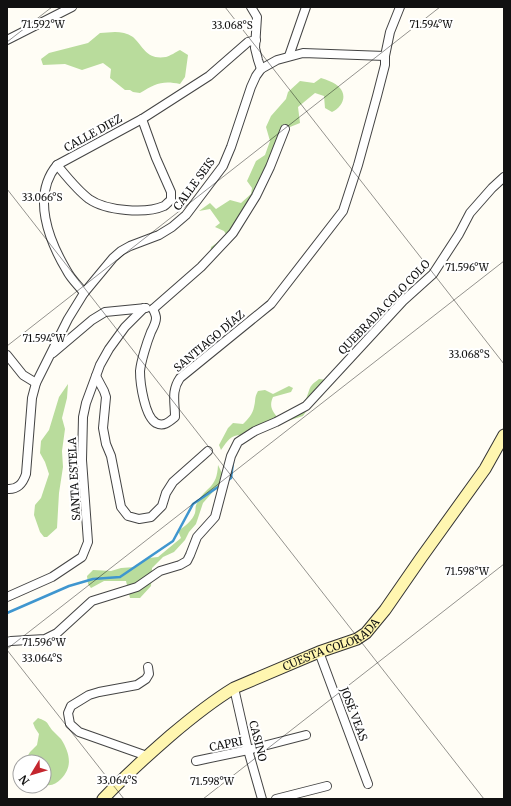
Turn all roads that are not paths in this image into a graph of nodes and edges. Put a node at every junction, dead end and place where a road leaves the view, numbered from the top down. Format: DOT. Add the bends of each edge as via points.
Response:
graph roads {
  1 [pos="72,7"];
  2 [pos="251,7"];
  3 [pos="306,7"];
  4 [pos="400,7"];
  5 [pos="7,40"];
  6 [pos="256,40"];
  7 [pos="289,56"];
  8 [pos="385,56"];
  9 [pos="261,69"];
  10 [pos="142,119"];
  11 [pos="285,129"];
  12 [pos="57,165"];
  13 [pos="504,177"];
  14 [pos="84,293"];
  15 [pos="144,308"];
  16 [pos="153,309"];
  17 [pos="7,355"];
  18 [pos="49,356"];
  19 [pos="96,376"];
  20 [pos="36,384"];
  21 [pos="504,435"];
  22 [pos="208,451"];
  23 [pos="7,489"];
  24 [pos="7,597"];
  25 [pos="7,642"];
  26 [pos="318,652"];
  27 [pos="148,667"];
  28 [pos="234,688"];
  29 [pos="306,735"];
  30 [pos="248,750"];
  31 [pos="147,756"];
  32 [pos="196,761"];
  33 [pos="368,784"];
  34 [pos="327,786"];
  35 [pos="103,799"];
  36 [pos="262,799"];
  37 [pos="276,799"];
  1 -- 5 [label="street"];
  2 -- 6 [label="street" via="257,17"];
  3 -- 7 [label="street"];
  4 -- 8 [label="street" via="390,32"];
  6 -- 9 [label="street" via="255,48"];
  6 -- 10 [label="street, CALLE DIEZ" via="248,42 209,76"];
  7 -- 8 [label="street" via="304,53 337,53"];
  7 -- 9 [label="street"];
  8 -- 16 [label="street, SANTIAGO DÍAZ" via="385,65 358,165 342,211 271,304 180,378 175,385 175,417 168,424 160,425 147,413 140,371 156,317"];
  9 -- 14 [label="street, CALLE SEIS" via="251,87 223,166 186,215 159,235 121,251"];
  10 -- 12 [label="street, CALLE DIEZ"];
  10 -- 12 [label="street" via="171,192 171,200 165,206 128,210 101,205 80,192"];
  11 -- 16 [label="street" via="256,196 233,233 201,267"];
  12 -- 14 [label="street, CALLE DIEZ" via="45,188 44,207 47,225 68,273"];
  13 -- 25 [label="street, QUEBRADA COLO COLO" via="470,213 432,274 403,301 306,406 238,442 231,456 215,517 197,537 187,561 160,571 137,587 92,601 57,633 46,639"];
  14 -- 18 [label="street, CALLE SEIS"];
  15 -- 16 [label="street"];
  15 -- 18 [label="street" via="105,312"];
  15 -- 19 [label="street, SANTA ESTELA" via="119,334"];
  17 -- 20 [label="street" via="23,375"];
  18 -- 20 [label="street, CALLE SEIS"];
  19 -- 22 [label="street" via="106,397 103,428 106,444 111,456 121,507 128,516 139,519 151,517 162,506 173,482"];
  19 -- 24 [label="street, SANTA ESTELA" via="83,417 82,460 88,542 82,557 52,577"];
  20 -- 23 [label="street, CALLE SEIS" via="32,398 26,474 19,486"];
  21 -- 26 [label="street, CUESTA COLORADA" via="485,469 372,627 357,639"];
  26 -- 28 [label="street, CUESTA COLORADA"];
  26 -- 33 [label="street, JOSÉ VEAS"];
  27 -- 31 [label="street" via="149,674 146,679 137,685 89,695 71,706 68,713 70,724 79,732"];
  28 -- 30 [label="street, CASINO"];
  28 -- 31 [label="street, CUESTA COLORADA"];
  29 -- 30 [label="street, CAPRI"];
  30 -- 32 [label="street, CAPRI"];
  30 -- 36 [label="street, CASINO"];
  31 -- 35 [label="street, CUESTA COLORADA"];
  34 -- 37 [label="street"];
}
